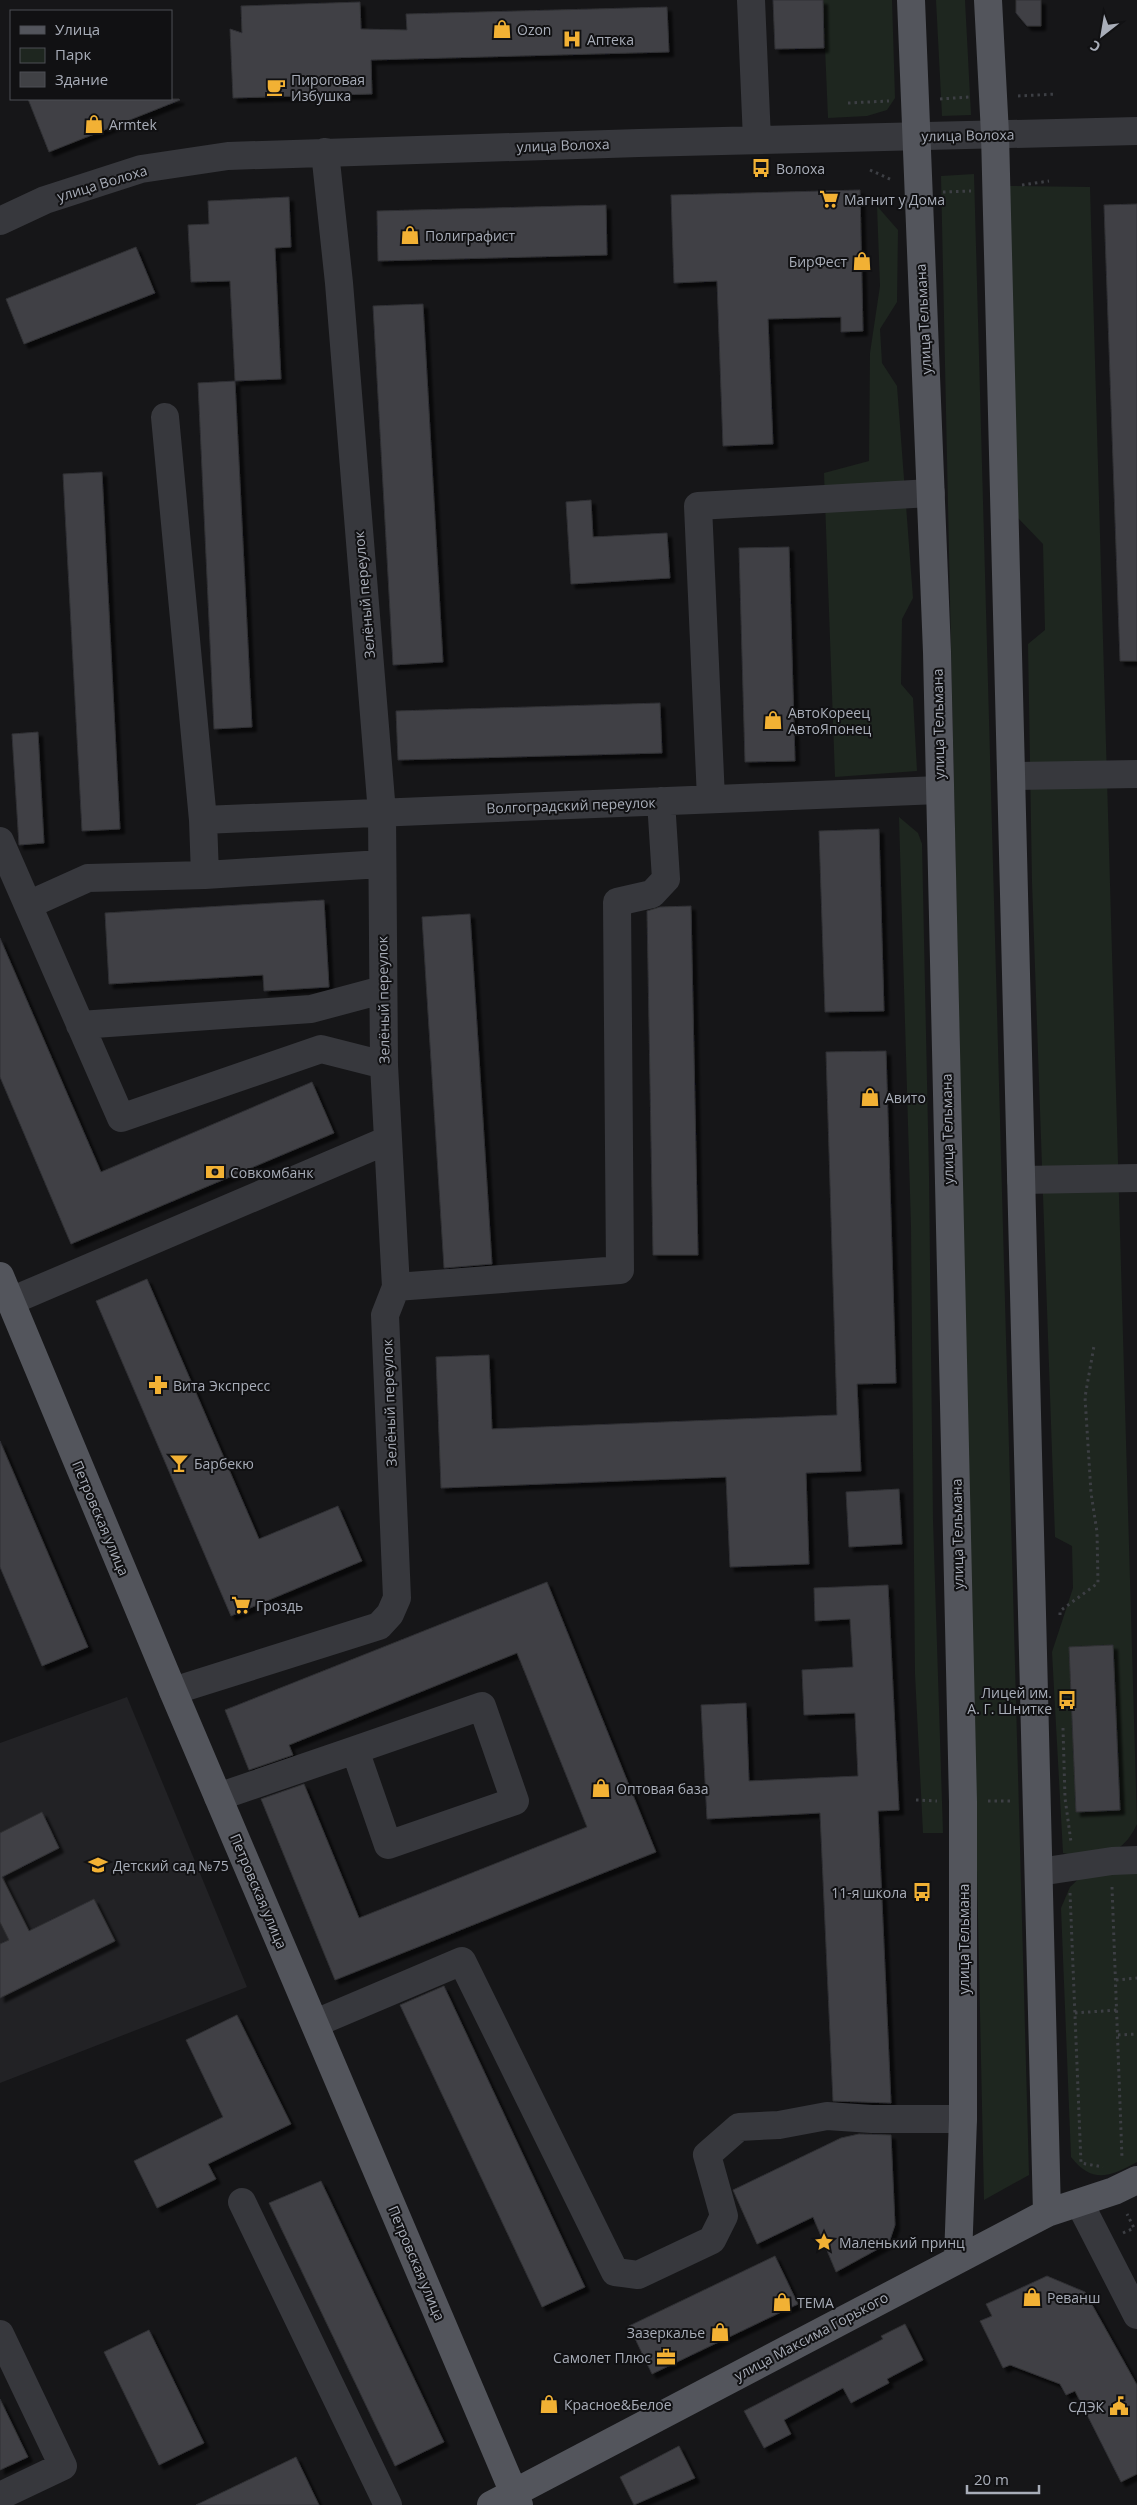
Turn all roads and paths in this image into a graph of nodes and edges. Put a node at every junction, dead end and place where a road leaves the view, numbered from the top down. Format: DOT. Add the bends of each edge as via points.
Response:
graph roads {
  1 [pos="752,0"];
  2 [pos="911,0"];
  3 [pos="988,0"];
  4 [pos="1057,94"];
  5 [pos="992,96"];
  6 [pos="915,100"];
  7 [pos="848,103"];
  8 [pos="1137,131"];
  9 [pos="995,134"];
  10 [pos="917,136"];
  11 [pos="757,140"];
  12 [pos="325,152"];
  13 [pos="870,170"];
  14 [pos="1049,181"];
  15 [pos="996,190"];
  16 [pos="918,192"];
  17 [pos="0,221"];
  18 [pos="165,417"];
  19 [pos="931,492"];
  20 [pos="1137,774"];
  21 [pos="1011,776"];
  22 [pos="940,790"];
  23 [pos="711,800"];
  24 [pos="661,801"];
  25 [pos="382,813"];
  26 [pos="203,820"];
  27 [pos="0,841"];
  28 [pos="381,864"];
  29 [pos="205,875"];
  30 [pos="28,905"];
  31 [pos="382,990"];
  32 [pos="80,1025"];
  33 [pos="384,1065"];
  34 [pos="388,1140"];
  35 [pos="1137,1178"];
  36 [pos="1021,1180"];
  37 [pos="3,1286"];
  38 [pos="396,1287"];
  39 [pos="1094,1346"];
  40 [pos="1060,1621"];
  41 [pos="173,1691"];
  42 [pos="1063,1719"];
  43 [pos="355,1750"];
  44 [pos="218,1798"];
  45 [pos="1137,1860"];
  46 [pos="1039,1872"];
  47 [pos="1074,1878"];
  48 [pos="1112,1878"];
  49 [pos="1070,1893"];
  50 [pos="1137,1978"];
  51 [pos="1116,1980"];
  52 [pos="1117,2010"];
  53 [pos="1075,2012"];
  54 [pos="316,2023"];
  55 [pos="1137,2034"];
  56 [pos="1118,2035"];
  57 [pos="963,2119"];
  58 [pos="1106,2167"];
  59 [pos="1130,2169"];
  60 [pos="242,2202"];
  61 [pos="1080,2204"];
  62 [pos="1047,2213"];
  63 [pos="958,2258"];
  64 [pos="1137,2315"];
  65 [pos="0,2334"];
  66 [pos="0,2496"];
  67 [pos="508,2501"];
  68 [pos="388,2505"];
  1 -- 11 [label="street"];
  2 -- 6 [label="main road, улица Тельмана"];
  3 -- 5 [label="main road"];
  4 -- 5 [label="path"];
  5 -- 6 [label="path"];
  5 -- 9 [label="main road"];
  6 -- 7 [label="path"];
  6 -- 10 [label="main road, улица Тельмана"];
  8 -- 9 [label="street, улица Волоха"];
  9 -- 10 [label="street, улица Волоха"];
  9 -- 15 [label="main road"];
  10 -- 11 [label="street, улица Волоха"];
  10 -- 16 [label="main road, улица Тельмана"];
  11 -- 12 [label="street, улица Волоха"];
  12 -- 17 [label="street, улица Волоха" via="228,156 141,169 45,200"];
  12 -- 25 [label="street, Зелёный переулок"];
  13 -- 16 [label="path"];
  14 -- 15 [label="path"];
  15 -- 16 [label="path"];
  15 -- 21 [label="main road"];
  16 -- 19 [label="main road, улица Тельмана"];
  18 -- 26 [label="street"];
  19 -- 22 [label="main road, улица Тельмана"];
  19 -- 23 [label="street" via="698,506"];
  20 -- 21 [label="street"];
  21 -- 36 [label="main road"];
  22 -- 23 [label="street, Волгоградский переулок"];
  22 -- 57 [label="main road, улица Тельмана" via="963,1802"];
  23 -- 24 [label="street, Волгоградский переулок"];
  24 -- 25 [label="street, Волгоградский переулок"];
  24 -- 38 [label="street" via="666,879 652,894 617,902 620,1270"];
  25 -- 26 [label="street, Волгоградский переулок"];
  25 -- 28 [label="street, Зелёный переулок"];
  26 -- 29 [label="street"];
  27 -- 30 [label="street"];
  28 -- 29 [label="street"];
  28 -- 31 [label="street, Зелёный переулок"];
  29 -- 30 [label="street" via="88,878"];
  30 -- 32 [label="street"];
  31 -- 32 [label="street" via="311,1009"];
  31 -- 33 [label="street, Зелёный переулок"];
  32 -- 33 [label="street" via="121,1118 321,1049"];
  33 -- 34 [label="street, Зелёный переулок"];
  34 -- 37 [label="street"];
  34 -- 38 [label="street, Зелёный переулок"];
  35 -- 36 [label="street"];
  36 -- 46 [label="main road"];
  37 -- 41 [label="main road, Петровская улица"];
  38 -- 41 [label="street, Зелёный переулок" via="386,1316 397,1598 390,1614 379,1626"];
  39 -- 40 [label="path" via="1085,1397 1091,1493 1097,1532 1098,1582 1060,1611"];
  41 -- 44 [label="main road, Петровская улица"];
  42 -- 47 [label="path" via="1065,1798"];
  43 -- 43 [label="street" via="388,1845 515,1801 482,1706"];
  43 -- 44 [label="street"];
  44 -- 54 [label="main road, Петровская улица"];
  45 -- 47 [label="street"];
  46 -- 47 [label="street"];
  46 -- 62 [label="main road"];
  47 -- 49 [label="path"];
  47 -- 49 [label="path"];
  48 -- 51 [label="path"];
  49 -- 53 [label="path"];
  50 -- 51 [label="path"];
  51 -- 52 [label="path"];
  52 -- 53 [label="path"];
  52 -- 56 [label="path"];
  53 -- 58 [label="path" via="1081,2164"];
  54 -- 57 [label="street" via="462,1961 615,2272 638,2275 712,2240 724,2216 708,2155 738,2127 779,2125 827,2116"];
  54 -- 67 [label="main road, Петровская улица"];
  55 -- 56 [label="path"];
  56 -- 59 [label="path"];
  57 -- 63 [label="main road, улица Тельмана"];
  59 -- 61 [label="main road, улица Максима Горького"];
  60 -- 68 [label="street"];
  61 -- 62 [label="main road, улица Максима Горького"];
  61 -- 64 [label="street"];
  62 -- 63 [label="main road, улица Максима Горького"];
  63 -- 67 [label="main road, улица Максима Горького"];
  65 -- 66 [label="street" via="63,2466"];
}
